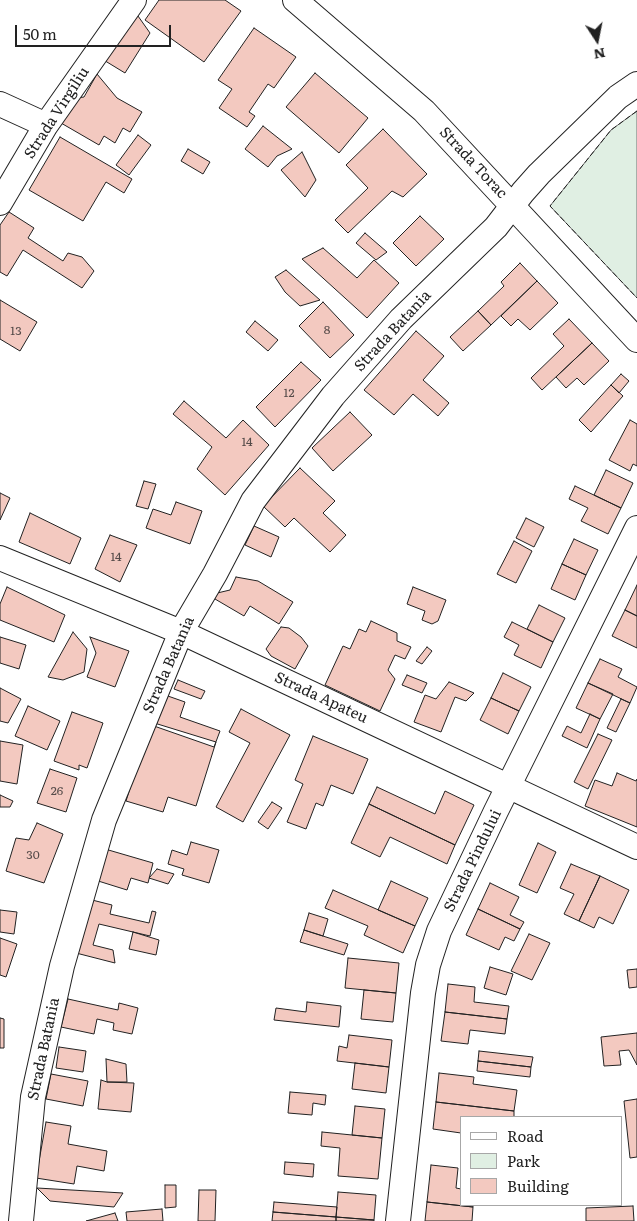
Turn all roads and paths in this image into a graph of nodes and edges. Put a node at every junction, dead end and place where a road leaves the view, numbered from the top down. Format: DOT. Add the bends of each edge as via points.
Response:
graph roads {
  1 [pos="295,0"];
  2 [pos="127,2"];
  3 [pos="637,84"];
  4 [pos="0,104"];
  5 [pos="46,126"];
  6 [pos="0,204"];
  7 [pos="513,206"];
  8 [pos="637,340"];
  9 [pos="637,528"];
  10 [pos="0,558"];
  11 [pos="181,632"];
  12 [pos="509,786"];
  13 [pos="637,847"];
  14 [pos="21,1221"];
  15 [pos="398,1221"];
  1 -- 7 [label="street, Strada Torac" via="424,111"];
  2 -- 5 [label="street, Strada Virgiliu"];
  3 -- 7 [label="street, Strada Batania" via="618,97 539,174"];
  4 -- 5 [label="street"];
  5 -- 6 [label="street, Strada Virgiliu"];
  7 -- 8 [label="street, Strada Torac"];
  7 -- 11 [label="street, Strada Batania" via="496,227 401,319 293,447 253,501"];
  9 -- 12 [label="street, Strada Pindului"];
  10 -- 11 [label="street, Strada Apateu"];
  11 -- 12 [label="street, Strada Apateu"];
  11 -- 14 [label="street, Strada Batania" via="104,820 62,966 33,1097"];
  12 -- 13 [label="street, Strada Apateu"];
  12 -- 15 [label="street, Strada Pindului" via="439,931 428,964"];
}
